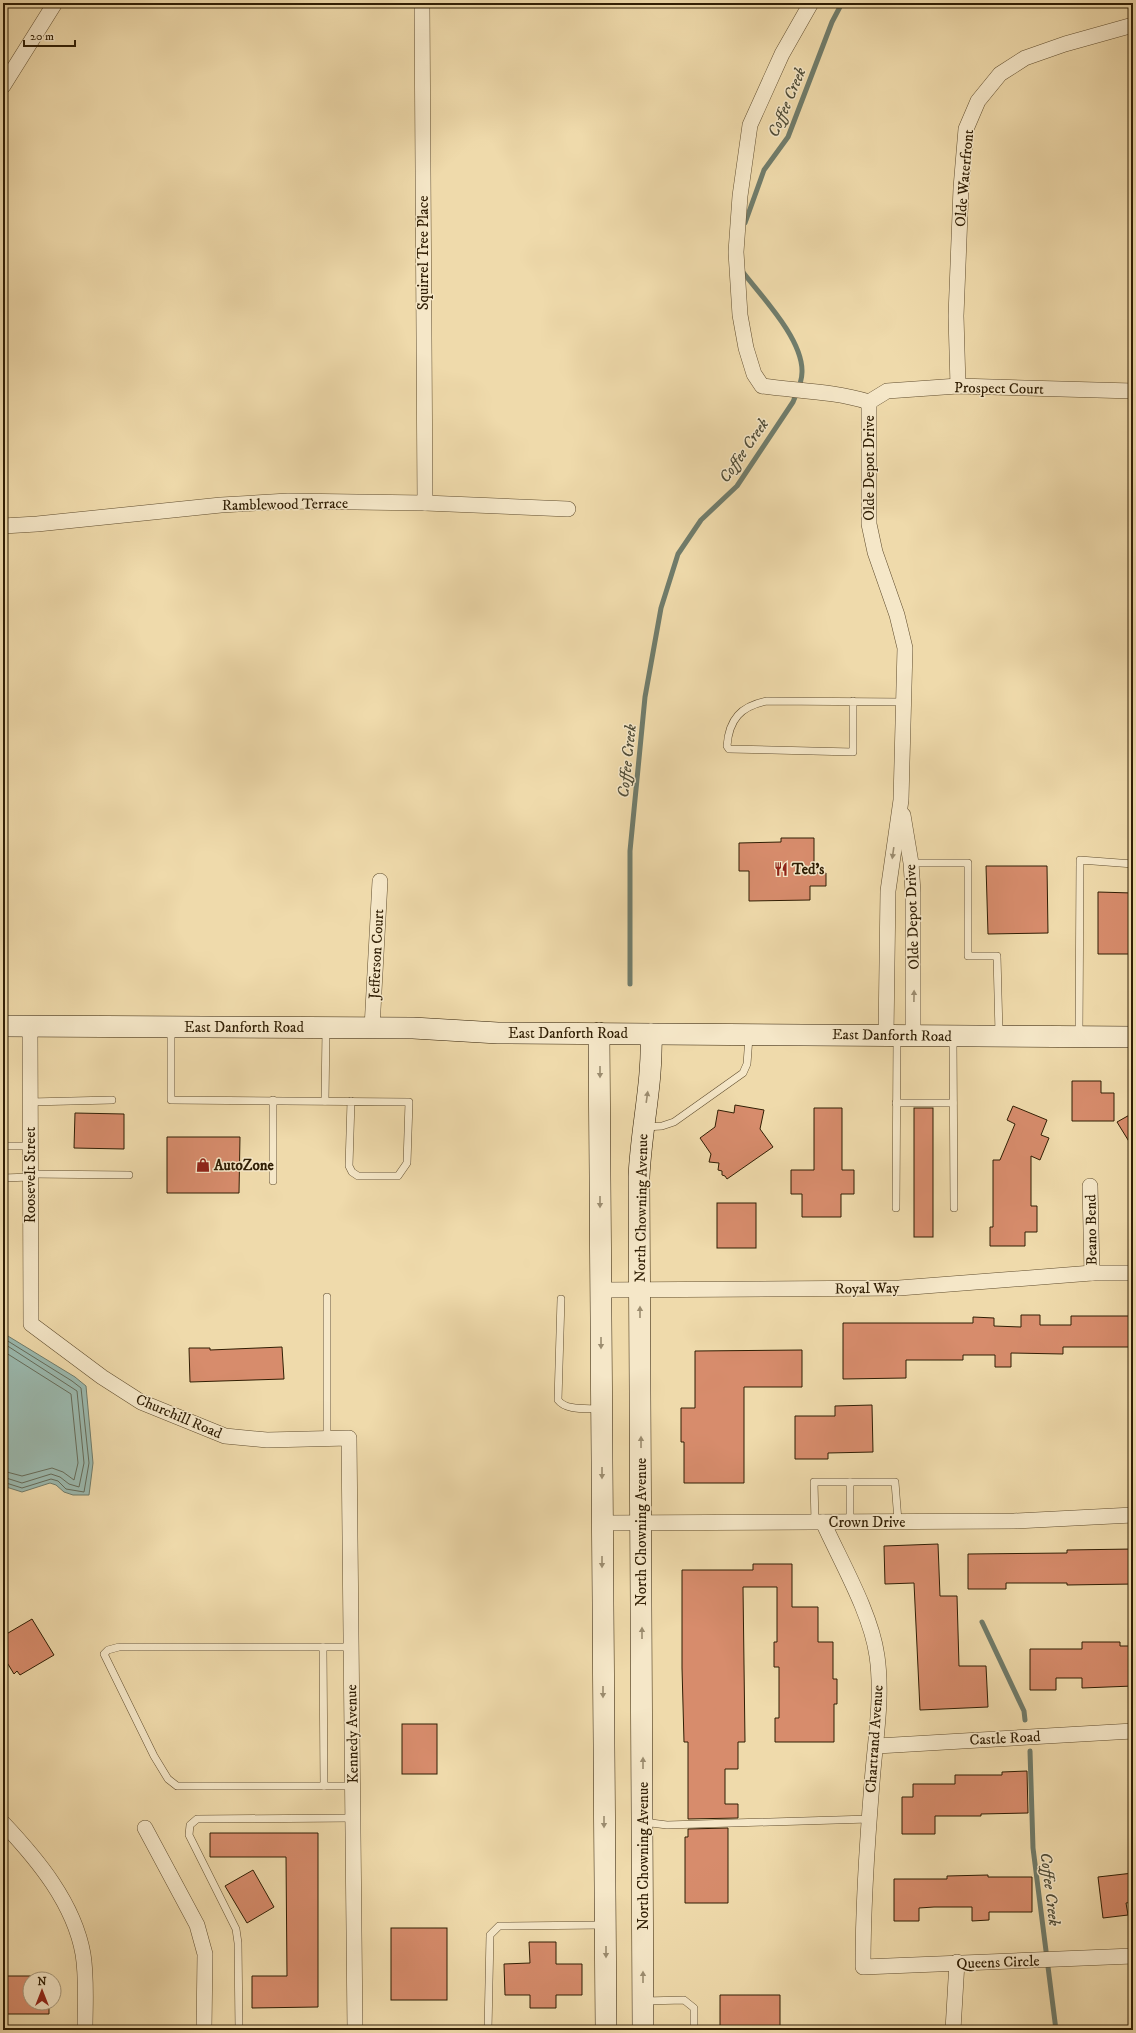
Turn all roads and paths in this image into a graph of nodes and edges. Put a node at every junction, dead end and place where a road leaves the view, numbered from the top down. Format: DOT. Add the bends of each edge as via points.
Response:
graph roads {
  1 [pos="55,3"];
  2 [pos="422,3"];
  3 [pos="812,3"];
  4 [pos="1133,26"];
  5 [pos="3,86"];
  6 [pos="958,386"];
  7 [pos="1133,391"];
  8 [pos="869,402"];
  9 [pos="425,503"];
  10 [pos="568,508"];
  11 [pos="3,526"];
  12 [pos="853,701"];
  13 [pos="904,702"];
  14 [pos="901,800"];
  15 [pos="911,863"];
  16 [pos="1133,864"];
  17 [pos="380,880"];
  18 [pos="3,1026"];
  19 [pos="30,1026"];
  20 [pos="170,1027"];
  21 [pos="326,1027"];
  22 [pos="372,1028"];
  23 [pos="599,1033"];
  24 [pos="652,1034"];
  25 [pos="750,1034"];
  26 [pos="899,1035"];
  27 [pos="953,1036"];
  28 [pos="999,1036"];
  29 [pos="1079,1037"];
  30 [pos="1133,1037"];
  31 [pos="112,1100"];
  32 [pos="273,1100"];
  33 [pos="325,1101"];
  34 [pos="351,1101"];
  35 [pos="30,1102"];
  36 [pos="896,1103"];
  37 [pos="953,1103"];
  38 [pos="643,1127"];
  39 [pos="3,1146"];
  40 [pos="30,1146"];
  41 [pos="31,1176"];
  42 [pos="129,1176"];
  43 [pos="3,1178"];
  44 [pos="273,1181"];
  45 [pos="1090,1186"];
  46 [pos="896,1208"];
  47 [pos="954,1208"];
  48 [pos="1092,1273"];
  49 [pos="1133,1273"];
  50 [pos="601,1290"];
  51 [pos="640,1290"];
  52 [pos="327,1297"];
  53 [pos="561,1300"];
  54 [pos="31,1324"];
  55 [pos="601,1409"];
  56 [pos="327,1438"];
  57 [pos="349,1438"];
  58 [pos="850,1482"];
  59 [pos="1133,1515"];
  60 [pos="898,1521"];
  61 [pos="819,1522"];
  62 [pos="850,1522"];
  63 [pos="602,1523"];
  64 [pos="641,1523"];
  65 [pos="323,1646"];
  66 [pos="351,1646"];
  67 [pos="1133,1731"];
  68 [pos="877,1746"];
  69 [pos="324,1786"];
  70 [pos="352,1786"];
  71 [pos="353,1818"];
  72 [pos="869,1819"];
  73 [pos="643,1822"];
  74 [pos="3,1823"];
  75 [pos="145,1828"];
  76 [pos="606,1924"];
  77 [pos="1133,1956"];
  78 [pos="957,1962"];
  79 [pos="863,1967"];
  80 [pos="643,2001"];
  81 [pos="85,2030"];
  82 [pos="204,2030"];
  83 [pos="239,2030"];
  84 [pos="355,2030"];
  85 [pos="488,2030"];
  86 [pos="606,2030"];
  87 [pos="643,2030"];
  88 [pos="694,2030"];
  89 [pos="953,2030"];
  1 -- 5 [label="street"];
  2 -- 9 [label="street, Squirrel Tree Place"];
  3 -- 8 [label="street, Olde Depot Drive" via="782,54 750,125 740,196 736,252 740,315 748,355 754,374 762,386 823,392"];
  4 -- 6 [label="street, Olde Waterfront" via="1065,44 1026,58 1000,74 978,102 966,129 961,188 956,316"];
  6 -- 7 [label="street, Prospect Court"];
  6 -- 8 [label="street, Prospect Court" via="887,391"];
  8 -- 13 [label="street, Olde Depot Drive" via="869,524 875,552 897,615 905,648"];
  9 -- 10 [label="street, Ramblewood Terrace"];
  9 -- 11 [label="street, Ramblewood Terrace" via="228,504"];
  12 -- 12 [label="lane" via="754,703 731,723 727,746 729,749 853,752"];
  12 -- 13 [label="lane"];
  13 -- 14 [label="street, Olde Depot Drive"];
  14 -- 15 [label="street, Olde Depot Drive"];
  14 -- 26 [label="street, Olde Depot Drive, one-way" via="888,891"];
  26 -- 15 [label="street, Olde Depot Drive, one-way" via="914,892"];
  15 -- 28 [label="lane" via="968,863 968,956 997,956"];
  16 -- 29 [label="lane" via="1080,860"];
  17 -- 22 [label="street, Jefferson Court"];
  18 -- 19 [label="street, East Danforth Road"];
  19 -- 20 [label="street, East Danforth Road"];
  19 -- 35 [label="street, Roosevelt Street"];
  20 -- 21 [label="street, East Danforth Road"];
  20 -- 32 [label="lane" via="172,1100"];
  21 -- 22 [label="street, East Danforth Road"];
  21 -- 33 [label="lane"];
  22 -- 23 [label="street, East Danforth Road" via="498,1033"];
  23 -- 24 [label="street, East Danforth Road"];
  23 -- 50 [label="street, one-way"];
  24 -- 25 [label="street, East Danforth Road"];
  38 -- 24 [label="street, North Chowning Avenue, one-way" via="652,1059"];
  25 -- 26 [label="street, East Danforth Road"];
  25 -- 38 [label="lane" via="747,1064 743,1073 674,1122 662,1126"];
  26 -- 27 [label="street, East Danforth Road"];
  26 -- 36 [label="lane"];
  27 -- 28 [label="street, East Danforth Road"];
  27 -- 37 [label="lane"];
  28 -- 29 [label="street, East Danforth Road"];
  29 -- 30 [label="street, East Danforth Road"];
  31 -- 35 [label="lane"];
  32 -- 33 [label="lane"];
  32 -- 44 [label="lane"];
  33 -- 34 [label="lane"];
  34 -- 34 [label="lane" via="409,1102 407,1163 398,1176 358,1176 352,1172 349,1166"];
  35 -- 40 [label="street, Roosevelt Street"];
  36 -- 37 [label="lane"];
  36 -- 46 [label="lane"];
  37 -- 47 [label="lane"];
  38 -- 51 [label="street, North Chowning Avenue" via="639,1177"];
  39 -- 40 [label="lane"];
  40 -- 41 [label="street, Roosevelt Street"];
  41 -- 42 [label="lane"];
  41 -- 43 [label="lane"];
  41 -- 54 [label="street, Roosevelt Street"];
  45 -- 48 [label="street, Beano Bend"];
  48 -- 49 [label="street, Royal Way"];
  48 -- 51 [label="street, Royal Way" via="899,1288"];
  50 -- 51 [label="street, Royal Way"];
  50 -- 55 [label="street, one-way"];
  64 -- 51 [label="street, North Chowning Avenue, one-way"];
  52 -- 56 [label="lane"];
  53 -- 55 [label="lane" via="558,1400 568,1407"];
  54 -- 56 [label="street, Churchill Road" via="102,1377 141,1402 225,1436 267,1440"];
  55 -- 63 [label="street, one-way"];
  56 -- 57 [label="street, Churchill Road"];
  57 -- 66 [label="street, Kennedy Avenue"];
  58 -- 60 [label="lane" via="895,1482"];
  58 -- 61 [label="lane" via="814,1482"];
  58 -- 62 [label="lane"];
  59 -- 60 [label="street, Crown Drive" via="1014,1521"];
  60 -- 62 [label="street, Crown Drive"];
  61 -- 62 [label="street, Crown Drive"];
  61 -- 64 [label="street, Crown Drive"];
  61 -- 68 [label="street, Chartrand Avenue" via="865,1613 877,1655"];
  63 -- 64 [label="street, Crown Drive"];
  63 -- 76 [label="street, one-way"];
  73 -- 64 [label="street, North Chowning Avenue, one-way"];
  65 -- 66 [label="lane"];
  65 -- 69 [label="lane"];
  65 -- 69 [label="lane" via="120,1647 108,1650 104,1654 154,1756 168,1779 177,1786"];
  66 -- 70 [label="street, Kennedy Avenue"];
  67 -- 68 [label="street, Castle Road"];
  68 -- 72 [label="street, Chartrand Avenue"];
  69 -- 70 [label="lane"];
  70 -- 71 [label="street, Kennedy Avenue"];
  71 -- 83 [label="lane" via="197,1819 190,1826 189,1835 236,1929"];
  71 -- 84 [label="street, Kennedy Avenue"];
  72 -- 73 [label="lane" via="666,1825"];
  72 -- 79 [label="street, Chartrand Avenue" via="863,1910"];
  80 -- 73 [label="street, North Chowning Avenue, one-way"];
  74 -- 81 [label="street" via="47,1875 71,1916 83,1954 86,1991"];
  75 -- 82 [label="street" via="197,1925 205,1954"];
  76 -- 85 [label="lane" via="500,1926 490,1935"];
  76 -- 86 [label="street, one-way"];
  77 -- 78 [label="street, Queens Circle"];
  78 -- 79 [label="street, Queens Circle"];
  78 -- 89 [label="street"];
  80 -- 87 [label="street, North Chowning Avenue"];
  80 -- 88 [label="lane" via="684,2000 694,2008"];
}
